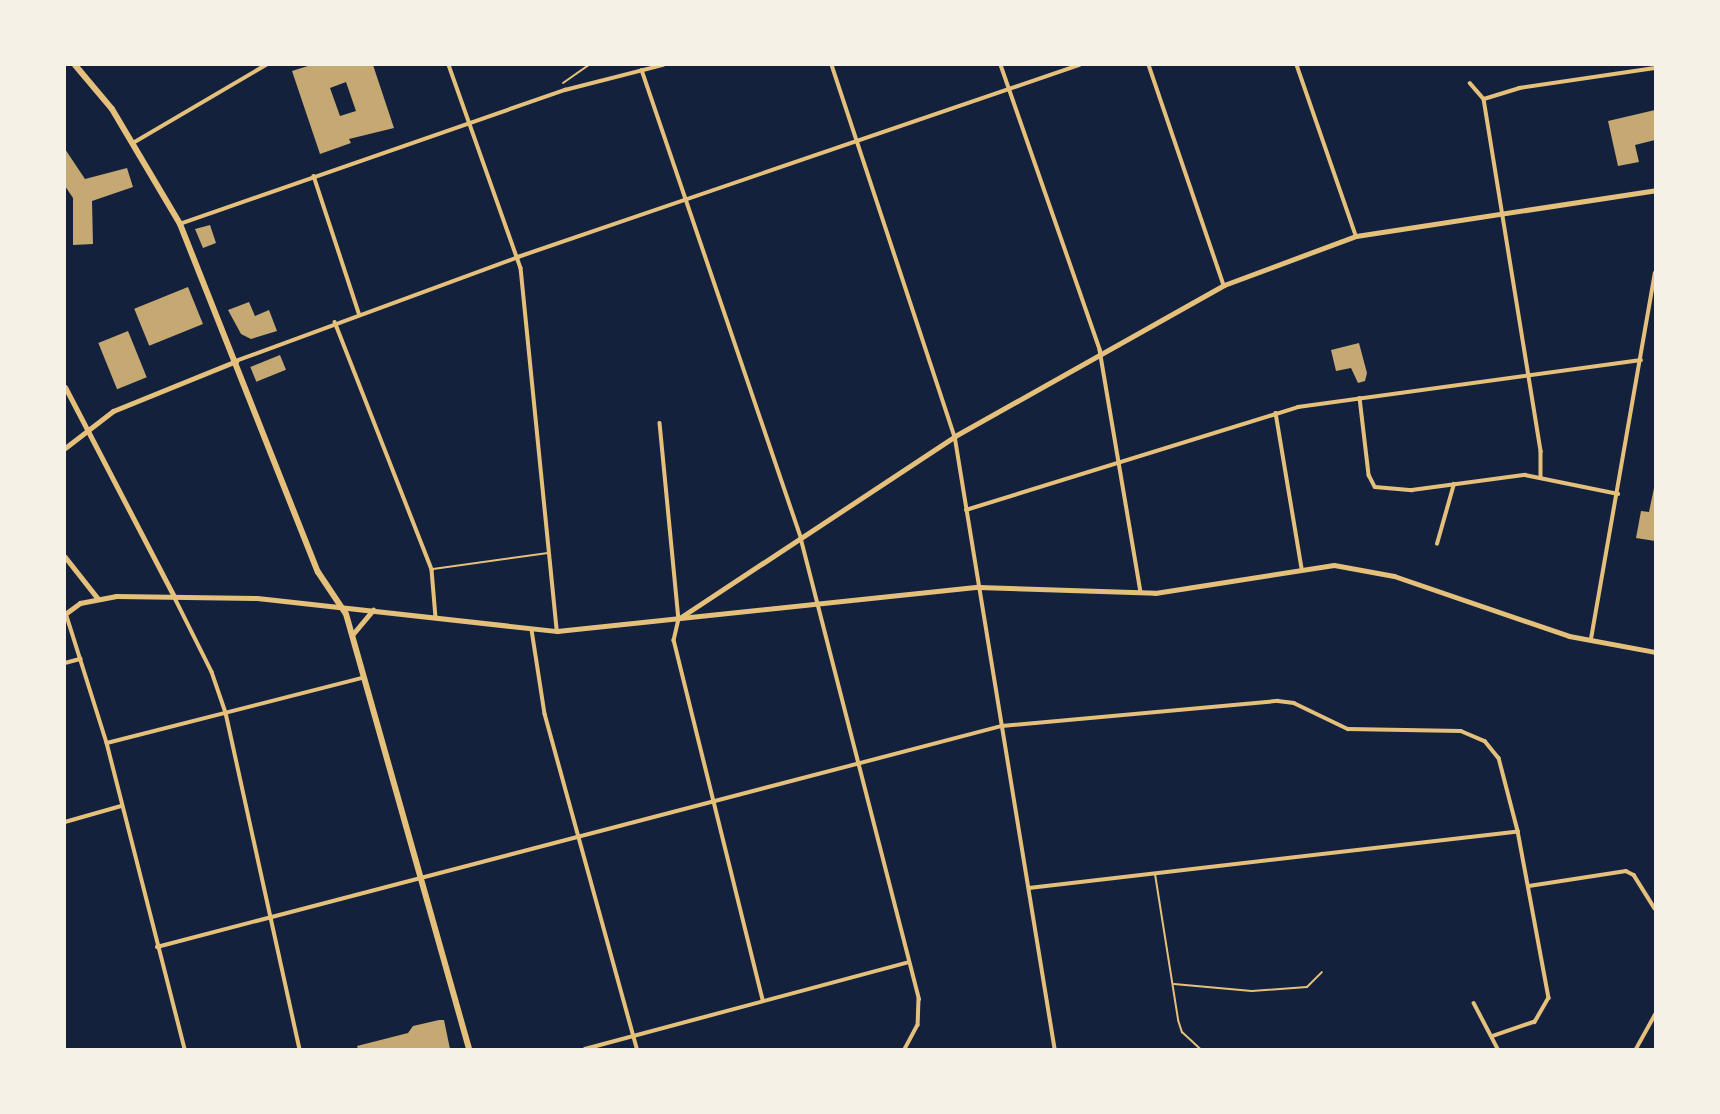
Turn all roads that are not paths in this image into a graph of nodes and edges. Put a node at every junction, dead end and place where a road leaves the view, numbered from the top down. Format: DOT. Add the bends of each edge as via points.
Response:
graph roads {
  1 [pos="75,65"];
  2 [pos="266,65"];
  3 [pos="449,65"];
  4 [pos="663,65"];
  5 [pos="832,65"];
  6 [pos="1001,65"];
  7 [pos="1079,65"];
  8 [pos="1149,65"];
  9 [pos="1297,65"];
  10 [pos="1655,68"];
  11 [pos="642,70"];
  12 [pos="1470,83"];
  13 [pos="1010,89"];
  14 [pos="1484,99"];
  15 [pos="471,123"];
  16 [pos="856,141"];
  17 [pos="134,143"];
  18 [pos="314,176"];
  19 [pos="1655,190"];
  20 [pos="687,199"];
  21 [pos="1503,214"];
  22 [pos="180,224"];
  23 [pos="1356,236"];
  24 [pos="518,257"];
  25 [pos="1655,274"];
  26 [pos="1224,285"];
  27 [pos="359,313"];
  28 [pos="335,322"];
  29 [pos="1100,350"];
  30 [pos="1641,360"];
  31 [pos="236,361"];
  32 [pos="1529,375"];
  33 [pos="65,387"];
  34 [pos="1360,397"];
  35 [pos="1276,413"];
  36 [pos="660,423"];
  37 [pos="86,428"];
  38 [pos="955,436"];
  39 [pos="65,448"];
  40 [pos="1119,462"];
  41 [pos="1541,478"];
  42 [pos="1454,484"];
  43 [pos="1618,494"];
  44 [pos="967,510"];
  45 [pos="801,538"];
  46 [pos="1437,544"];
  47 [pos="548,553"];
  48 [pos="65,557"];
  49 [pos="1303,569"];
  50 [pos="432,570"];
  51 [pos="978,587"];
  52 [pos="1141,594"];
  53 [pos="174,596"];
  54 [pos="98,599"];
  55 [pos="337,604"];
  56 [pos="819,605"];
  57 [pos="373,610"];
  58 [pos="65,613"];
  59 [pos="436,618"];
  60 [pos="678,619"];
  61 [pos="532,630"];
  62 [pos="557,631"];
  63 [pos="352,635"];
  64 [pos="1590,641"];
  65 [pos="1655,652"];
  66 [pos="80,659"];
  67 [pos="65,663"];
  68 [pos="366,677"];
  69 [pos="226,713"];
  70 [pos="1002,726"];
  71 [pos="107,743"];
  72 [pos="857,762"];
  73 [pos="713,799"];
  74 [pos="121,806"];
  75 [pos="65,822"];
  76 [pos="1518,831"];
  77 [pos="579,834"];
  78 [pos="1155,873"];
  79 [pos="421,877"];
  80 [pos="1528,886"];
  81 [pos="1029,888"];
  82 [pos="1655,908"];
  83 [pos="271,917"];
  84 [pos="157,947"];
  85 [pos="908,962"];
  86 [pos="1322,972"];
  87 [pos="1173,984"];
  88 [pos="764,1000"];
  89 [pos="1474,1003"];
  90 [pos="1655,1015"];
  91 [pos="633,1035"];
  92 [pos="1493,1036"];
  93 [pos="185,1049"];
  94 [pos="300,1049"];
  95 [pos="469,1049"];
  96 [pos="584,1049"];
  97 [pos="637,1049"];
  98 [pos="905,1049"];
  99 [pos="1055,1049"];
  100 [pos="1200,1049"];
  101 [pos="1498,1049"];
  102 [pos="1636,1049"];
  1 -- 17 [label="main road"];
  2 -- 17 [label="street"];
  3 -- 15 [label="street"];
  4 -- 11 [label="street"];
  5 -- 16 [label="street"];
  6 -- 13 [label="street"];
  7 -- 13 [label="street"];
  8 -- 26 [label="street"];
  9 -- 23 [label="street"];
  10 -- 14 [label="street" via="1518,88"];
  11 -- 15 [label="street" via="565,90"];
  11 -- 20 [label="street"];
  12 -- 14 [label="street"];
  13 -- 16 [label="street"];
  13 -- 29 [label="street"];
  14 -- 21 [label="street"];
  15 -- 18 [label="street"];
  15 -- 24 [label="street"];
  16 -- 20 [label="street"];
  16 -- 38 [label="street"];
  17 -- 22 [label="main road"];
  18 -- 22 [label="street"];
  18 -- 27 [label="street"];
  19 -- 21 [label="street"];
  20 -- 24 [label="street"];
  20 -- 45 [label="street"];
  21 -- 23 [label="street"];
  21 -- 32 [label="street"];
  22 -- 31 [label="main road"];
  23 -- 26 [label="street"];
  24 -- 27 [label="street"];
  24 -- 47 [label="street"];
  25 -- 30 [label="street"];
  26 -- 29 [label="street"];
  27 -- 28 [label="street"];
  28 -- 31 [label="street"];
  28 -- 50 [label="street"];
  29 -- 38 [label="street"];
  29 -- 40 [label="street"];
  30 -- 32 [label="street"];
  30 -- 43 [label="street"];
  31 -- 37 [label="street" via="129,404"];
  31 -- 55 [label="main road" via="318,572"];
  32 -- 34 [label="street"];
  32 -- 41 [label="street"];
  33 -- 37 [label="street"];
  34 -- 35 [label="street"];
  34 -- 42 [label="street" via="1369,475 1375,487"];
  35 -- 40 [label="street"];
  35 -- 49 [label="street"];
  36 -- 60 [label="street"];
  37 -- 39 [label="street"];
  37 -- 53 [label="street"];
  38 -- 44 [label="street"];
  38 -- 45 [label="street"];
  40 -- 44 [label="street"];
  40 -- 52 [label="street"];
  41 -- 42 [label="street" via="1525,475"];
  41 -- 43 [label="street"];
  42 -- 46 [label="street"];
  43 -- 64 [label="street"];
  44 -- 51 [label="street"];
  45 -- 56 [label="street"];
  45 -- 60 [label="street"];
  47 -- 50 [label="lane"];
  47 -- 62 [label="street"];
  48 -- 54 [label="street"];
  49 -- 52 [label="street"];
  49 -- 64 [label="street" via="1334,565 1369,569"];
  50 -- 59 [label="street"];
  51 -- 52 [label="street"];
  51 -- 56 [label="street"];
  51 -- 70 [label="street"];
  53 -- 54 [label="street"];
  53 -- 55 [label="street"];
  53 -- 69 [label="street" via="212,672"];
  54 -- 58 [label="street"];
  55 -- 57 [label="street"];
  55 -- 63 [label="main road"];
  56 -- 60 [label="street"];
  56 -- 72 [label="street"];
  57 -- 59 [label="street"];
  57 -- 63 [label="street"];
  58 -- 66 [label="street"];
  59 -- 61 [label="street"];
  60 -- 62 [label="street"];
  60 -- 73 [label="street" via="674,640"];
  61 -- 62 [label="street"];
  61 -- 77 [label="street" via="535,671"];
  63 -- 68 [label="main road"];
  64 -- 65 [label="street"];
  66 -- 67 [label="street"];
  66 -- 71 [label="street"];
  68 -- 69 [label="street"];
  68 -- 79 [label="main road"];
  69 -- 71 [label="street"];
  69 -- 83 [label="street"];
  70 -- 72 [label="street"];
  70 -- 76 [label="street" via="1278,701 1348,729 1461,731 1485,741 1500,758"];
  70 -- 81 [label="street"];
  71 -- 74 [label="street"];
  72 -- 73 [label="street"];
  72 -- 85 [label="street"];
  73 -- 77 [label="street"];
  73 -- 88 [label="street"];
  74 -- 75 [label="street"];
  74 -- 84 [label="street"];
  76 -- 78 [label="street"];
  76 -- 80 [label="street"];
  77 -- 79 [label="street"];
  77 -- 91 [label="street"];
  78 -- 81 [label="street"];
  78 -- 87 [label="lane"];
  79 -- 83 [label="street"];
  79 -- 95 [label="main road"];
  80 -- 82 [label="street" via="1626,871"];
  80 -- 92 [label="street" via="1549,998 1535,1022"];
  81 -- 99 [label="street"];
  83 -- 84 [label="street"];
  83 -- 94 [label="street"];
  84 -- 93 [label="street"];
  85 -- 88 [label="street"];
  85 -- 98 [label="street" via="919,1011 918,1025"];
  86 -- 87 [label="lane" via="1307,987 1252,991"];
  87 -- 100 [label="lane" via="1182,1032"];
  88 -- 91 [label="street"];
  89 -- 92 [label="street"];
  90 -- 102 [label="street"];
  91 -- 96 [label="street"];
  91 -- 97 [label="street"];
  92 -- 101 [label="street"];
}
